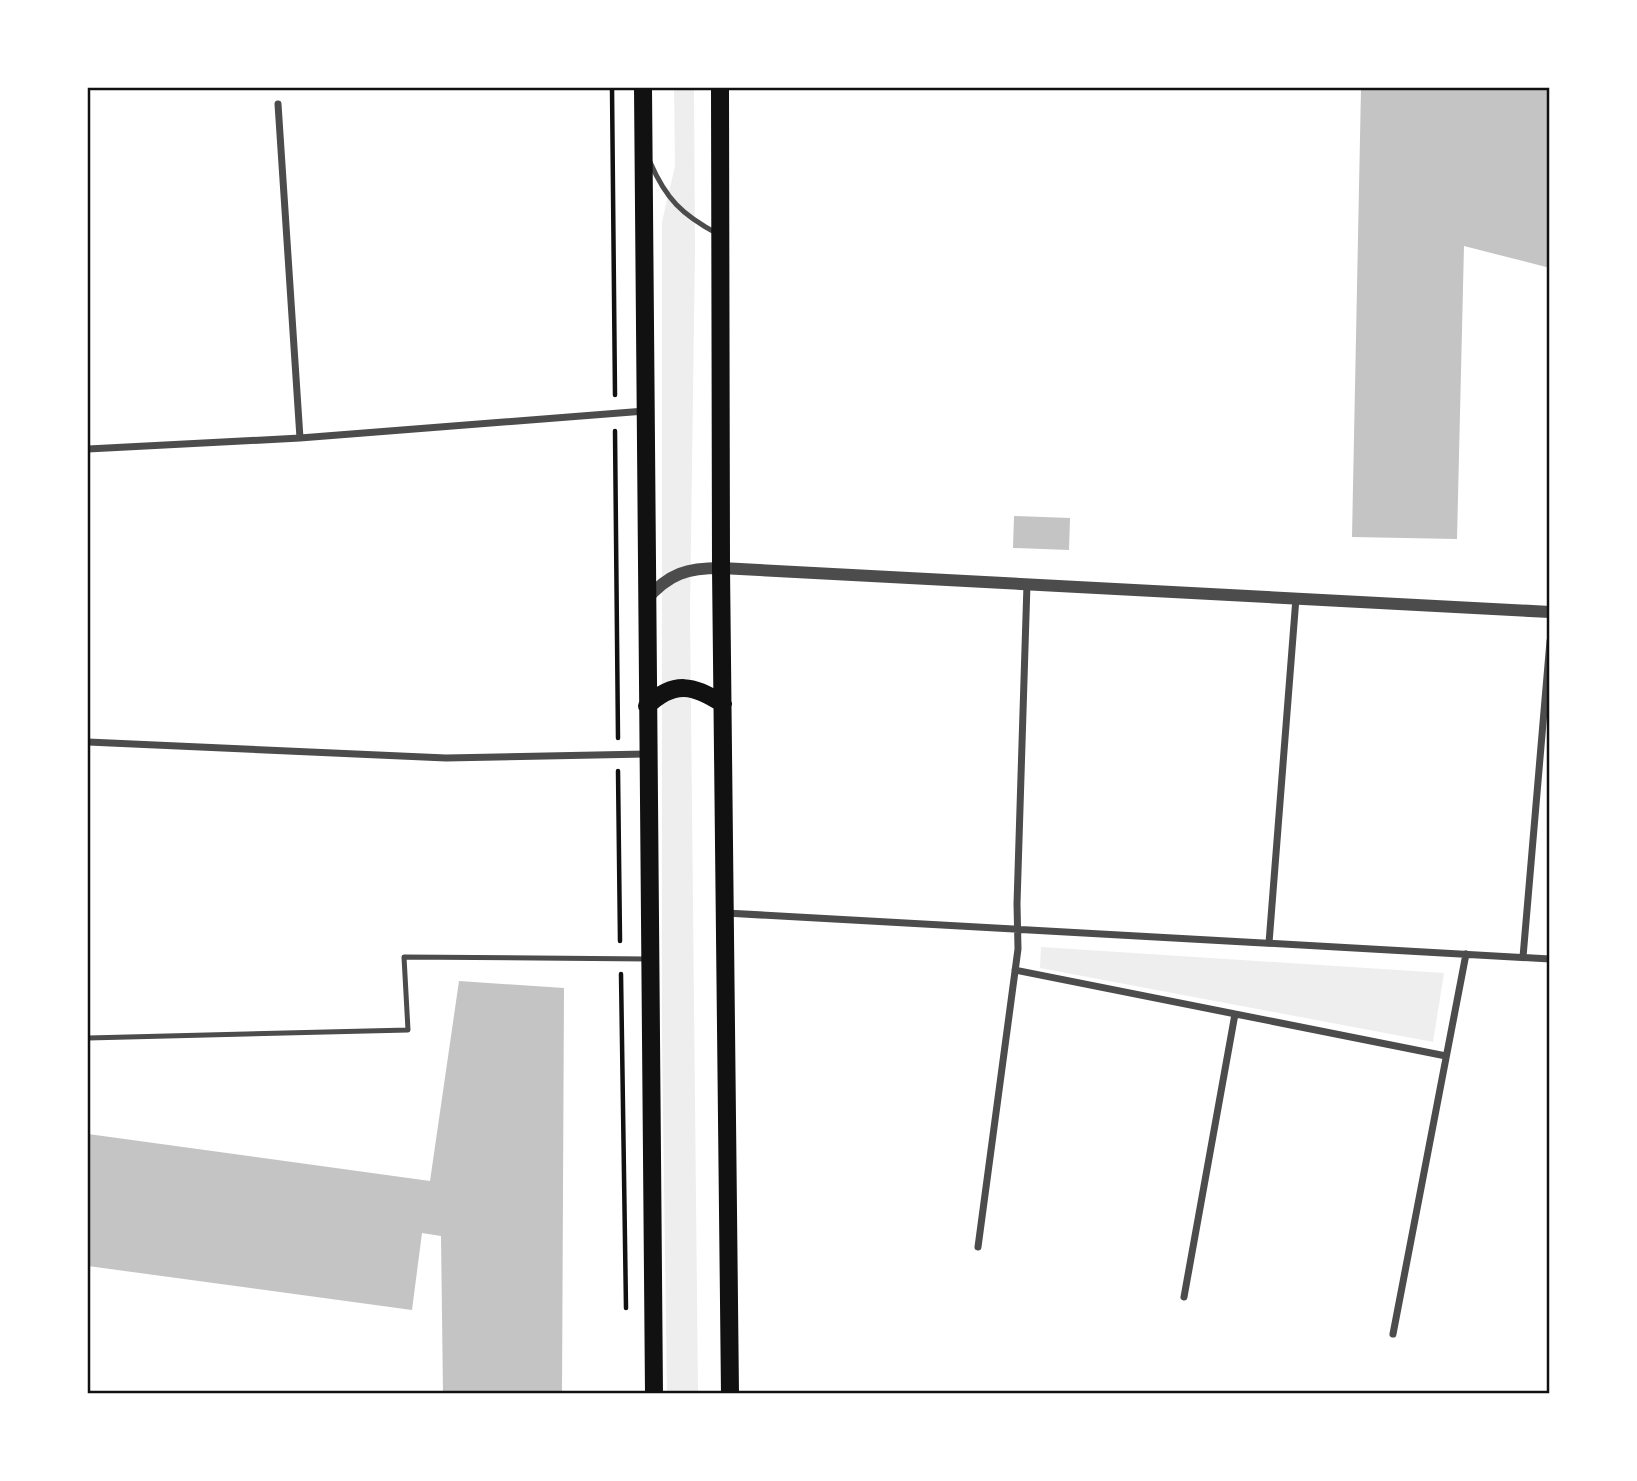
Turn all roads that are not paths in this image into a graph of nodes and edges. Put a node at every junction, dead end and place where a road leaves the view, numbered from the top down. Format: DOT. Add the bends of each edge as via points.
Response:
graph roads {
  1 [pos="643,88"];
  2 [pos="720,88"];
  3 [pos="278,104"];
  4 [pos="643,142"];
  5 [pos="721,235"];
  6 [pos="645,411"];
  7 [pos="300,438"];
  8 [pos="88,449"];
  9 [pos="721,568"];
  10 [pos="1027,584"];
  11 [pos="1296,598"];
  12 [pos="646,600"];
  13 [pos="1549,612"];
  14 [pos="1549,640"];
  15 [pos="723,704"];
  16 [pos="647,706"];
  17 [pos="88,742"];
  18 [pos="648,754"];
  19 [pos="725,913"];
  20 [pos="1017,929"];
  21 [pos="1269,943"];
  22 [pos="1466,954"];
  23 [pos="1522,957"];
  24 [pos="650,959"];
  25 [pos="1549,959"];
  26 [pos="1015,970"];
  27 [pos="1235,1014"];
  28 [pos="88,1038"];
  29 [pos="1446,1056"];
  30 [pos="978,1247"];
  31 [pos="1184,1297"];
  32 [pos="1393,1334"];
  33 [pos="654,1394"];
  34 [pos="730,1394"];
  1 -- 4 [label="main road"];
  2 -- 5 [label="main road"];
  3 -- 7 [label="street"];
  4 -- 5 [label="lane" via="670,198 698,223"];
  4 -- 6 [label="main road"];
  5 -- 9 [label="main road"];
  6 -- 7 [label="street"];
  6 -- 12 [label="main road"];
  7 -- 8 [label="street"];
  9 -- 10 [label="street"];
  9 -- 12 [label="street" via="677,575"];
  9 -- 15 [label="main road"];
  10 -- 11 [label="street"];
  10 -- 20 [label="street"];
  11 -- 13 [label="street"];
  11 -- 21 [label="street"];
  12 -- 16 [label="main road"];
  14 -- 23 [label="street"];
  15 -- 16 [label="main road" via="707,693 682,688 668,690"];
  15 -- 19 [label="main road"];
  16 -- 18 [label="main road"];
  17 -- 18 [label="street" via="446,758"];
  18 -- 24 [label="main road"];
  19 -- 20 [label="street"];
  19 -- 34 [label="main road"];
  20 -- 21 [label="street"];
  20 -- 26 [label="street"];
  21 -- 22 [label="street"];
  22 -- 23 [label="street"];
  22 -- 29 [label="street"];
  23 -- 25 [label="street"];
  24 -- 28 [label="lane" via="404,957 408,1030"];
  24 -- 33 [label="main road"];
  26 -- 27 [label="street"];
  26 -- 30 [label="street"];
  27 -- 29 [label="street"];
  27 -- 31 [label="street"];
  29 -- 32 [label="street"];
}
